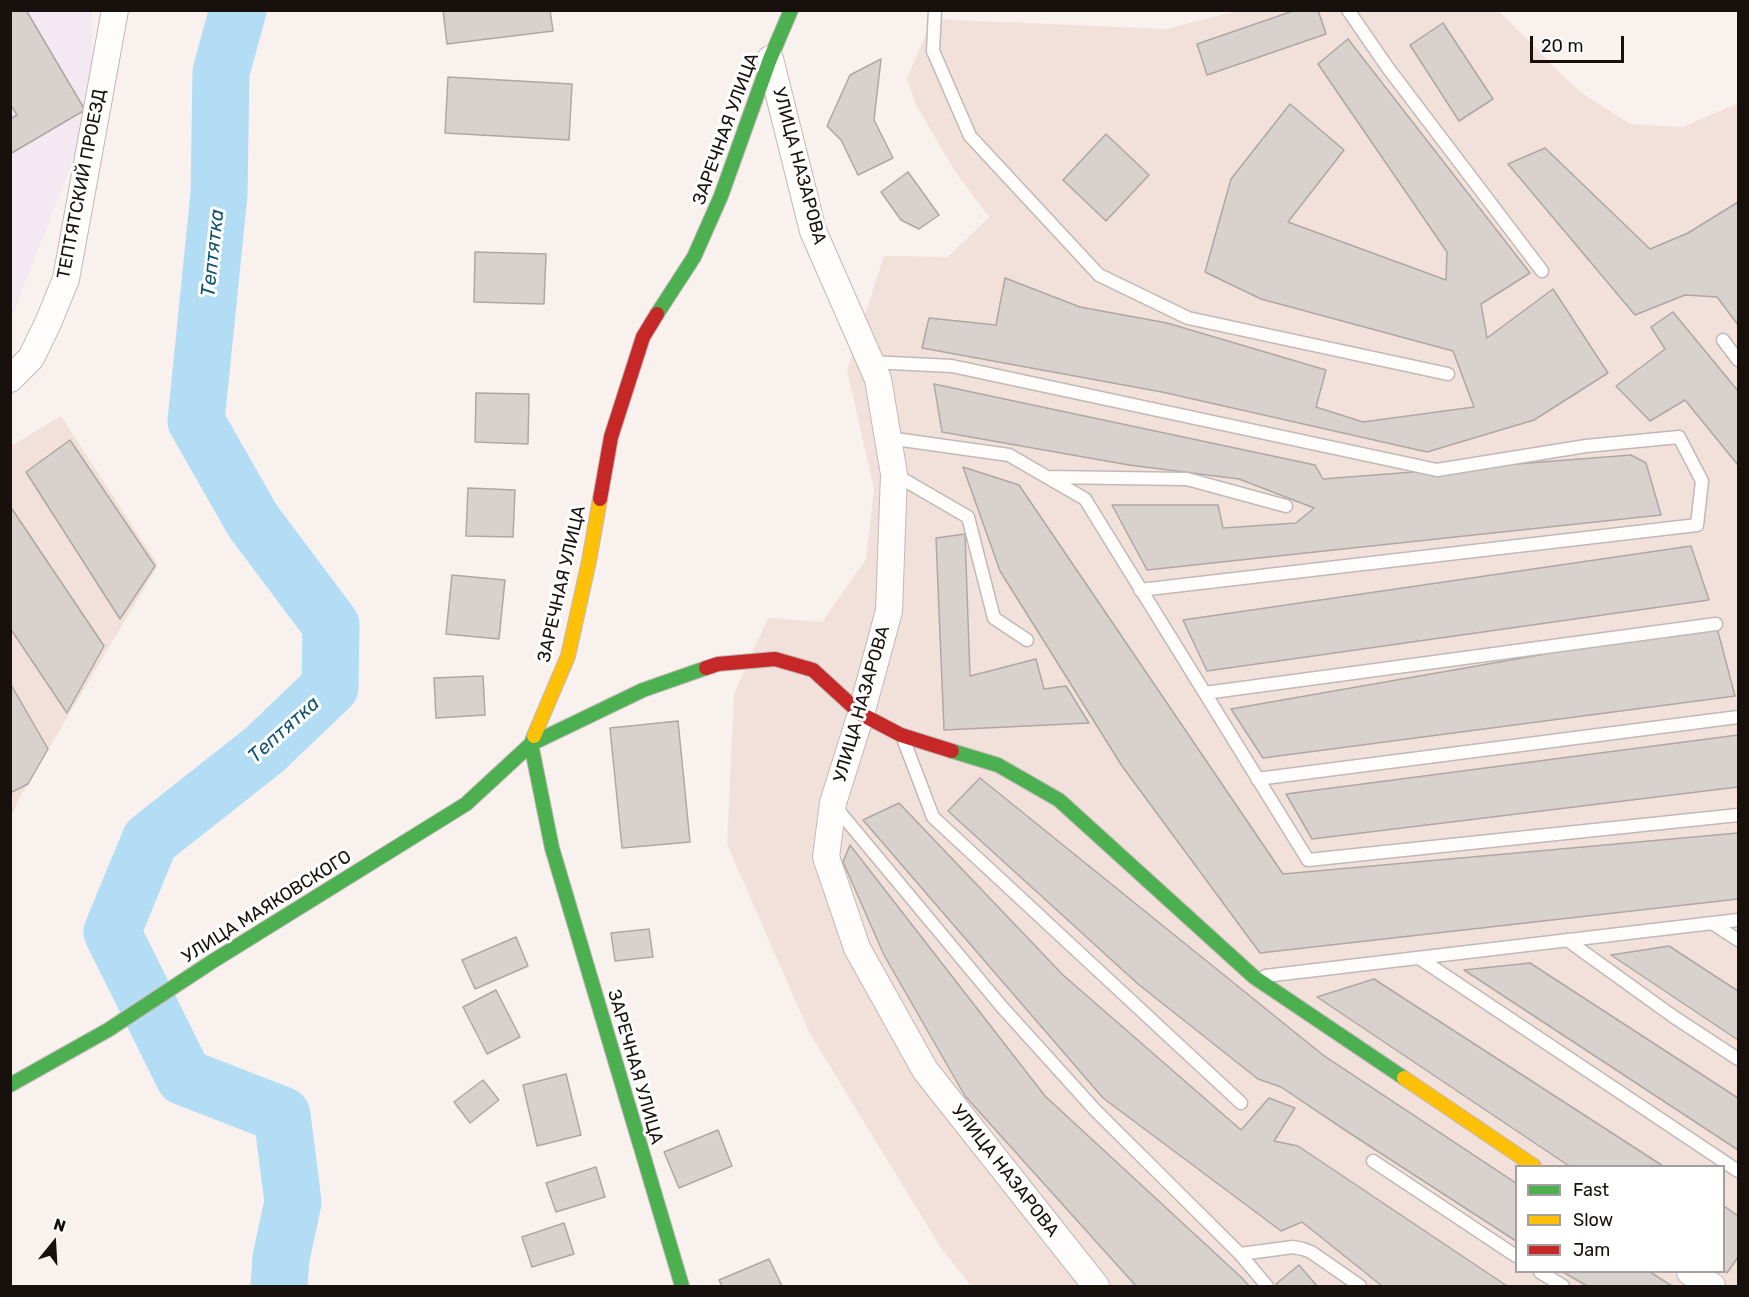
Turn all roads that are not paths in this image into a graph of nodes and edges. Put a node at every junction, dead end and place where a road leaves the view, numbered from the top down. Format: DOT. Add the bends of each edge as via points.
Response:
graph roads {
  1 [pos="115,10"];
  2 [pos="791,10"];
  3 [pos="935,10"];
  4 [pos="1348,10"];
  5 [pos="770,59"];
  6 [pos="1542,271"];
  7 [pos="1723,340"];
  8 [pos="1738,360"];
  9 [pos="870,362"];
  10 [pos="1448,374"];
  11 [pos="10,379"];
  12 [pos="888,438"];
  13 [pos="894,474"];
  14 [pos="1047,477"];
  15 [pos="1286,506"];
  16 [pos="1140,590"];
  17 [pos="1716,624"];
  18 [pos="1027,640"];
  19 [pos="1205,693"];
  20 [pos="861,714"];
  21 [pos="1738,717"];
  22 [pos="901,735"];
  23 [pos="531,744"];
  24 [pos="1257,779"];
  25 [pos="833,803"];
  26 [pos="1738,815"];
  27 [pos="1738,920"];
  28 [pos="1712,923"];
  29 [pos="1567,940"];
  30 [pos="1738,940"];
  31 [pos="1419,958"];
  32 [pos="1254,977"];
  33 [pos="1738,1059"];
  34 [pos="10,1085"];
  35 [pos="1241,1103"];
  36 [pos="1373,1161"];
  37 [pos="1531,1165"];
  38 [pos="1738,1171"];
  39 [pos="1240,1254"];
  40 [pos="1515,1255"];
  41 [pos="1542,1273"];
  42 [pos="1691,1273"];
  43 [pos="682,1287"];
  44 [pos="1096,1287"];
  45 [pos="1267,1287"];
  46 [pos="1360,1287"];
  47 [pos="1563,1287"];
  48 [pos="1712,1287"];
  1 -- 11 [label="street, ТЕПТЯТСКИЙ ПРОЕЗД" via="66,279 31,358"];
  2 -- 5 [label="street, ЗАРЕЧНАЯ УЛИЦА"];
  3 -- 10 [label="lane" via="933,51 970,136 1099,275 1188,318"];
  4 -- 6 [label="lane"];
  5 -- 9 [label="street, УЛИЦА НАЗАРОВА" via="813,231"];
  5 -- 23 [label="street, ЗАРЕЧНАЯ УЛИЦА" via="721,196 694,257 643,337 611,437 568,656"];
  7 -- 8 [label="lane"];
  9 -- 12 [label="street, УЛИЦА НАЗАРОВА" via="878,379"];
  9 -- 16 [label="lane" via="952,366 1437,470 1586,446 1679,437 1702,481 1697,525"];
  12 -- 13 [label="street, УЛИЦА НАЗАРОВА"];
  12 -- 14 [label="lane" via="1009,455"];
  13 -- 18 [label="lane" via="968,517 994,618"];
  13 -- 20 [label="street, УЛИЦА НАЗАРОВА" via="889,611"];
  14 -- 15 [label="lane" via="1187,479"];
  14 -- 16 [label="lane" via="1085,499"];
  16 -- 19 [label="lane"];
  17 -- 19 [label="lane"];
  19 -- 24 [label="lane"];
  20 -- 22 [label="street"];
  20 -- 23 [label="street" via="813,670 775,659 718,664 643,690"];
  20 -- 25 [label="street, УЛИЦА НАЗАРОВА"];
  21 -- 24 [label="lane"];
  22 -- 32 [label="street" via="998,765 1059,800"];
  22 -- 35 [label="lane" via="933,817"];
  23 -- 34 [label="street, УЛИЦА МАЯКОВСКОГО" via="466,804 108,1030"];
  23 -- 43 [label="street, ЗАРЕЧНАЯ УЛИЦА" via="552,848"];
  24 -- 26 [label="lane" via="1308,860"];
  25 -- 39 [label="lane" via="1010,1016 1096,1111"];
  25 -- 44 [label="street, УЛИЦА НАЗАРОВА" via="826,857 857,948 925,1070"];
  27 -- 28 [label="lane"];
  28 -- 29 [label="lane"];
  28 -- 30 [label="lane"];
  29 -- 31 [label="lane"];
  29 -- 33 [label="lane"];
  31 -- 32 [label="lane"];
  31 -- 38 [label="lane"];
  32 -- 37 [label="street"];
  36 -- 40 [label="lane"];
  39 -- 45 [label="lane"];
  39 -- 46 [label="lane" via="1303,1249"];
  41 -- 47 [label="lane"];
  42 -- 48 [label="street"];
}
